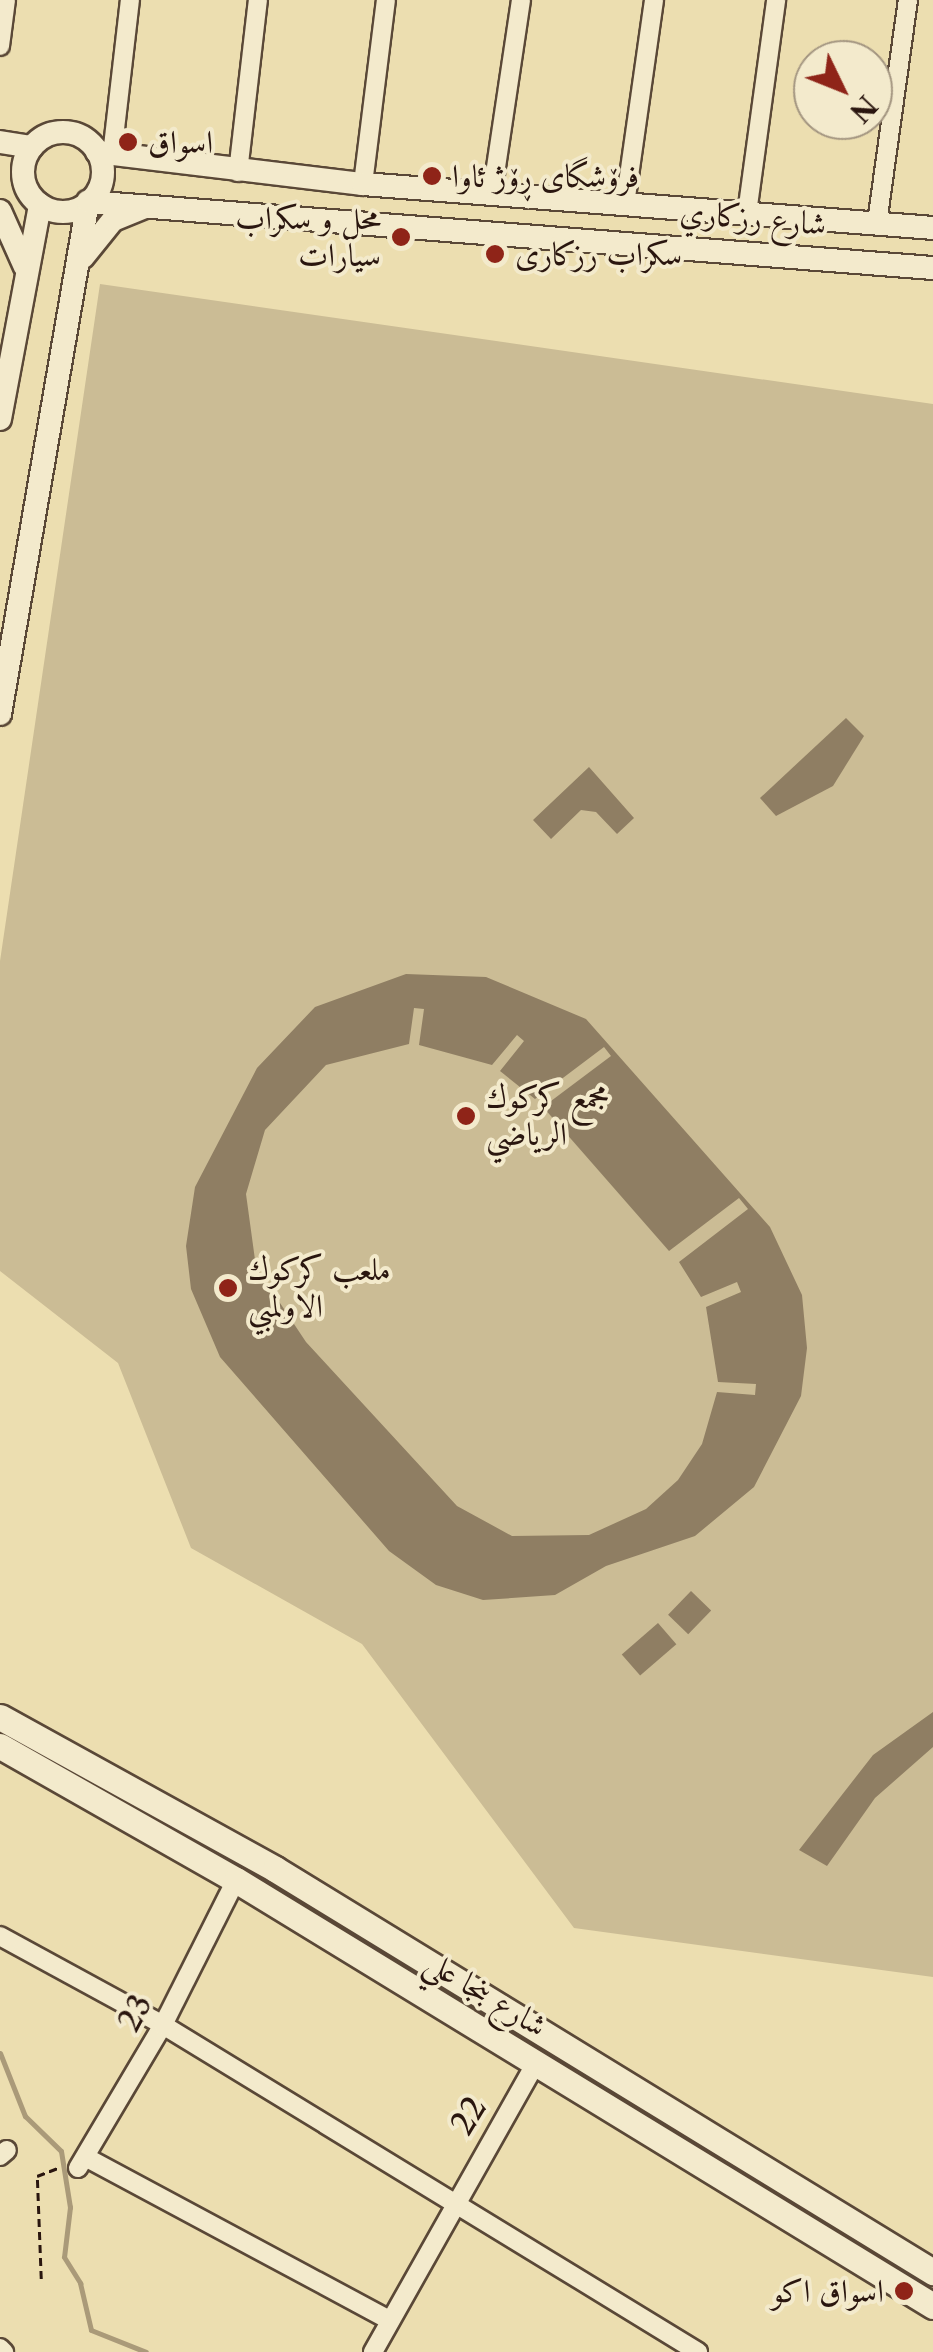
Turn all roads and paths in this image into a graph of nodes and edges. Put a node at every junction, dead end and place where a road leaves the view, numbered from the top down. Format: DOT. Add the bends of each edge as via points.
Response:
graph roads {
  1 [pos="6,0"];
  2 [pos="130,0"];
  3 [pos="258,0"];
  4 [pos="386,0"];
  5 [pos="521,0"];
  6 [pos="654,0"];
  7 [pos="776,0"];
  8 [pos="908,0"];
  9 [pos="0,46"];
  10 [pos="0,142"];
  11 [pos="32,148"];
  12 [pos="104,153"];
  13 [pos="238,172"];
  14 [pos="0,184"];
  15 [pos="363,184"];
  16 [pos="492,194"];
  17 [pos="34,198"];
  18 [pos="88,202"];
  19 [pos="164,203"];
  20 [pos="625,204"];
  21 [pos="0,212"];
  22 [pos="746,213"];
  23 [pos="877,223"];
  24 [pos="933,228"];
  25 [pos="933,268"];
  26 [pos="26,279"];
  27 [pos="71,288"];
  28 [pos="0,419"];
  29 [pos="0,714"];
  30 [pos="0,1717"];
  31 [pos="0,1746"];
  32 [pos="178,1812"];
  33 [pos="162,1838"];
  34 [pos="236,1880"];
  35 [pos="0,1936"];
  36 [pos="164,2025"];
  37 [pos="536,2063"];
  38 [pos="52,2167"];
  39 [pos="453,2200"];
  40 [pos="933,2272"];
  41 [pos="41,2278"];
  42 [pos="933,2306"];
  43 [pos="387,2319"];
  44 [pos="378,2350"];
  45 [pos="698,2352"];
  1 -- 9 [label="street"];
  2 -- 12 [label="street"];
  3 -- 13 [label="street"];
  4 -- 15 [label="street"];
  5 -- 16 [label="street"];
  6 -- 20 [label="street"];
  7 -- 22 [label="street"];
  8 -- 23 [label="street"];
  10 -- 11 [label="street"];
  11 -- 12 [label="street" via="66,133"];
  11 -- 17 [label="street" via="23,168"];
  12 -- 13 [label="street, شارع رزكاري"];
  12 -- 18 [label="street" via="102,179"];
  13 -- 15 [label="street, شارع رزكاري"];
  14 -- 17 [label="street"];
  15 -- 16 [label="street, شارع رزكاري"];
  16 -- 20 [label="street, شارع رزكاري"];
  17 -- 18 [label="street" via="65,212"];
  17 -- 26 [label="street"];
  18 -- 19 [label="street, شارع رزكاري"];
  18 -- 27 [label="street"];
  19 -- 25 [label="street, شارع رزكاري"];
  19 -- 27 [label="street" via="103,229"];
  20 -- 22 [label="street, شارع رزكاري"];
  21 -- 26 [label="street" via="19,242"];
  22 -- 23 [label="street, شارع رزكاري"];
  23 -- 24 [label="street, شارع رزكاري"];
  26 -- 28 [label="street"];
  27 -- 29 [label="street"];
  30 -- 32 [label="main road, شارع بنجا علي"];
  31 -- 33 [label="main road, شارع بنجا علي"];
  32 -- 33 [label="main road"];
  32 -- 40 [label="main road, شارع بنجا علي"];
  33 -- 34 [label="main road, شارع بنجا علي"];
  34 -- 36 [label="street, 23"];
  34 -- 37 [label="main road, شارع بنجا علي"];
  35 -- 36 [label="street"];
  36 -- 39 [label="street"];
  36 -- 43 [label="street, 23" via="83,2164"];
  37 -- 39 [label="street, 22"];
  37 -- 42 [label="main road, شارع بنجا علي"];
  38 -- 41 [label="path" via="37,2176"];
  39 -- 43 [label="street, 22"];
  39 -- 45 [label="street"];
  43 -- 44 [label="street, 22"];
}
